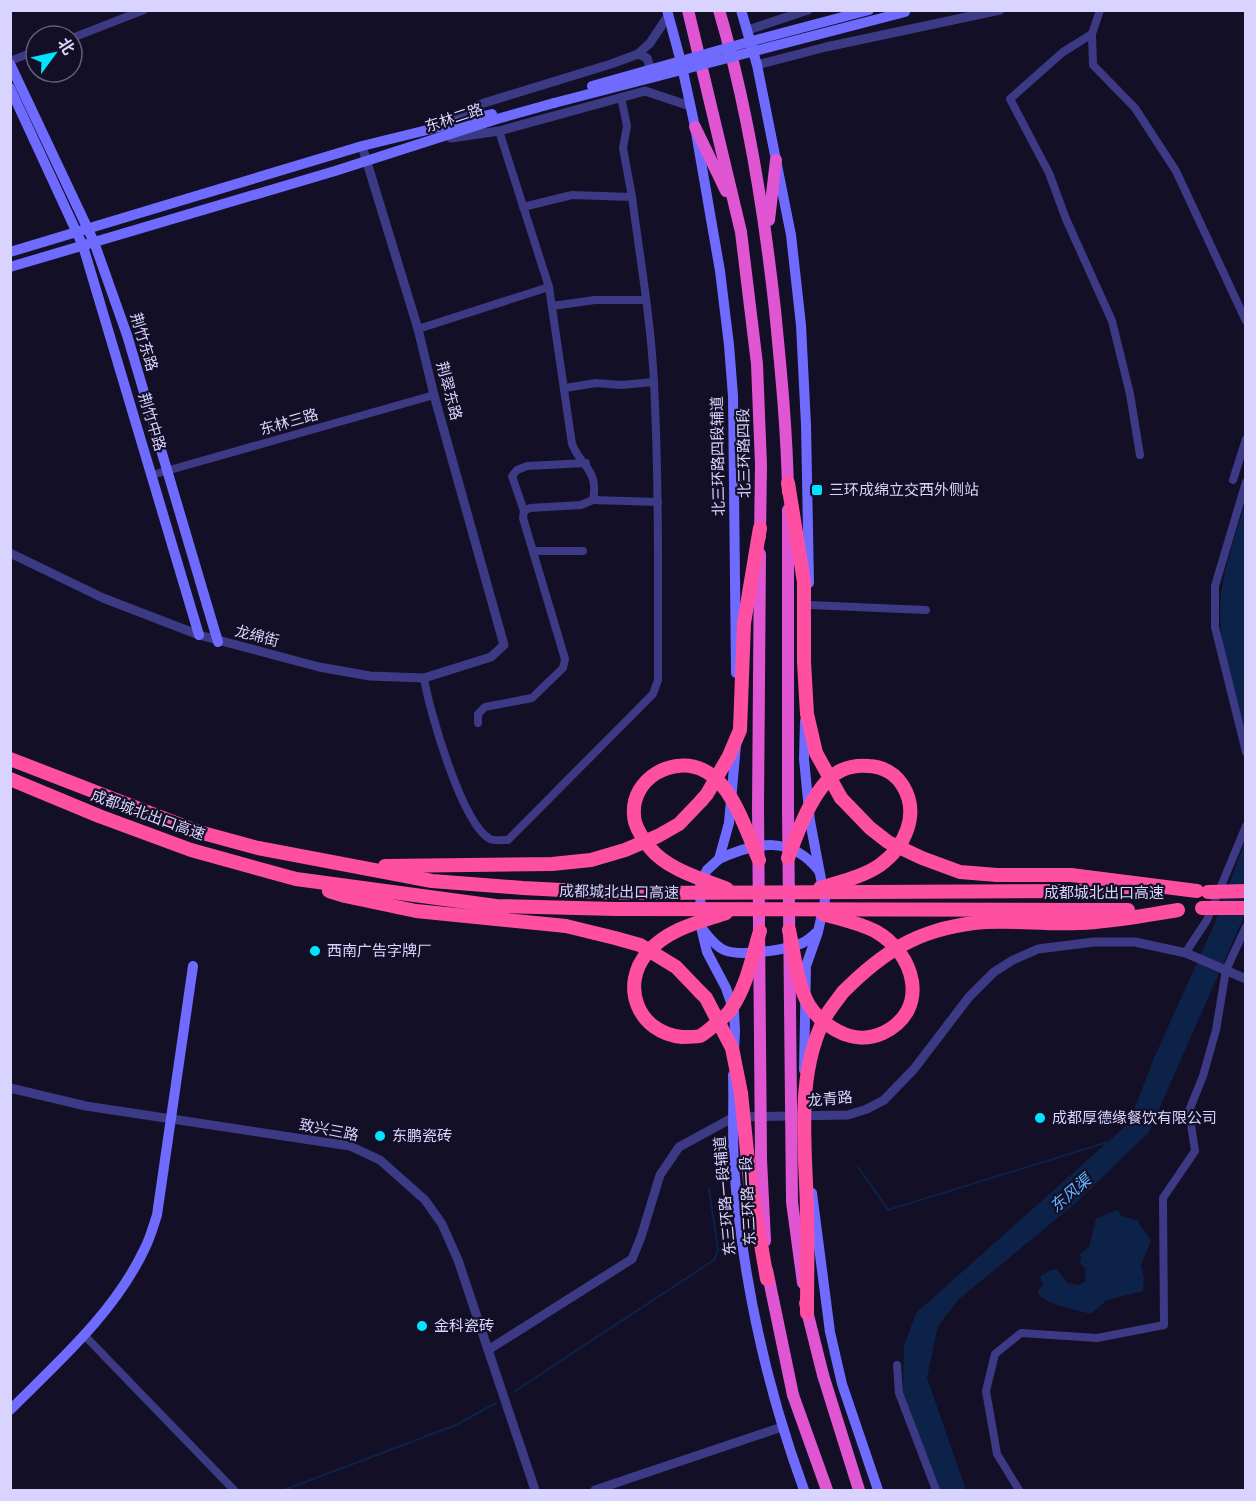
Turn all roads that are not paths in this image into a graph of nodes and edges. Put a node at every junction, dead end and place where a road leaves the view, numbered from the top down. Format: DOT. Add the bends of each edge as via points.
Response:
graph roads {
  1 [pos="144,10"];
  2 [pos="688,10"];
  3 [pos="719,10"];
  4 [pos="741,10"];
  5 [pos="808,10"];
  6 [pos="869,10"];
  7 [pos="1000,10"];
  8 [pos="1100,10"];
  9 [pos="907,11"];
  10 [pos="668,13"];
  11 [pos="748,30"];
  12 [pos="84,33"];
  13 [pos="1092,34"];
  14 [pos="638,54"];
  15 [pos="24,56"];
  16 [pos="10,62"];
  17 [pos="757,64"];
  18 [pos="10,88"];
  19 [pos="645,91"];
  20 [pos="621,97"];
  21 [pos="554,100"];
  22 [pos="690,106"];
  23 [pos="695,127"];
  24 [pos="426,130"];
  25 [pos="499,131"];
  26 [pos="434,140"];
  27 [pos="362,146"];
  28 [pos="776,160"];
  29 [pos="367,161"];
  30 [pos="632,197"];
  31 [pos="523,207"];
  32 [pos="736,211"];
  33 [pos="88,229"];
  34 [pos="77,233"];
  35 [pos="94,242"];
  36 [pos="83,246"];
  37 [pos="10,252"];
  38 [pos="10,267"];
  39 [pos="771,272"];
  40 [pos="549,287"];
  41 [pos="646,300"];
  42 [pos="552,306"];
  43 [pos="1245,321"];
  44 [pos="418,329"];
  45 [pos="654,382"];
  46 [pos="565,388"];
  47 [pos="434,395"];
  48 [pos="1245,439"];
  49 [pos="1140,455"];
  50 [pos="586,463"];
  51 [pos="166,471"];
  52 [pos="152,475"];
  53 [pos="1233,480"];
  54 [pos="1245,482"];
  55 [pos="788,483"];
  56 [pos="593,500"];
  57 [pos="657,502"];
  58 [pos="524,511"];
  59 [pos="760,528"];
  60 [pos="533,551"];
  61 [pos="583,551"];
  62 [pos="10,553"];
  63 [pos="809,605"];
  64 [pos="926,610"];
  65 [pos="199,635"];
  66 [pos="218,642"];
  67 [pos="504,645"];
  68 [pos="424,678"];
  69 [pos="478,723"];
  70 [pos="1245,752"];
  71 [pos="10,759"];
  72 [pos="10,779"];
  73 [pos="1245,826"];
  74 [pos="788,858"];
  75 [pos="719,859"];
  76 [pos="759,860"];
  77 [pos="352,867"];
  78 [pos="821,873"];
  79 [pos="296,879"];
  80 [pos="1202,891"];
  81 [pos="1245,891"];
  82 [pos="734,892"];
  83 [pos="806,892"];
  84 [pos="700,899"];
  85 [pos="759,902"];
  86 [pos="1245,908"];
  87 [pos="739,909"];
  88 [pos="806,909"];
  89 [pos="1178,910"];
  90 [pos="701,927"];
  91 [pos="1245,927"];
  92 [pos="789,930"];
  93 [pos="760,931"];
  94 [pos="818,932"];
  95 [pos="1186,953"];
  96 [pos="193,966"];
  97 [pos="1226,970"];
  98 [pos="1245,979"];
  99 [pos="10,1088"];
  100 [pos="803,1116"];
  101 [pos="734,1117"];
  102 [pos="171,1119"];
  103 [pos="767,1279"];
  104 [pos="807,1313"];
  105 [pos="85,1336"];
  106 [pos="488,1350"];
  107 [pos="897,1365"];
  108 [pos="10,1410"];
  109 [pos="782,1427"];
  110 [pos="859,1489"];
  111 [pos="234,1491"];
  112 [pos="535,1491"];
  113 [pos="595,1491"];
  114 [pos="804,1491"];
  115 [pos="827,1491"];
  116 [pos="878,1491"];
  117 [pos="936,1491"];
  118 [pos="1019,1491"];
  1 -- 12 [label="street"];
  2 -- 32 [label="highway, 北三环路四段"];
  3 -- 39 [label="highway" via="759,187"];
  4 -- 11 [label="main road"];
  5 -- 11 [label="street"];
  6 -- 21 [label="main road, 东林二路, bridge"];
  7 -- 17 [label="street"];
  8 -- 13 [label="street"];
  9 -- 21 [label="main road, 东林二路, bridge"];
  10 -- 14 [label="street" via="650,44"];
  10 -- 22 [label="main road, 北三环路四段辅道"];
  11 -- 17 [label="main road"];
  13 -- 43 [label="street" via="1094,65 1135,108 1176,171"];
  13 -- 49 [label="street" via="1063,52 1010,99 1048,173 1112,321"];
  14 -- 19 [label="street" via="647,58 653,72"];
  14 -- 24 [label="street" via="484,103"];
  15 -- 16 [label="street"];
  16 -- 33 [label="main road, 荆竹东路"];
  17 -- 28 [label="main road"];
  18 -- 34 [label="main road, 荆竹中路"];
  19 -- 20 [label="street"];
  19 -- 22 [label="street"];
  20 -- 25 [label="street"];
  20 -- 30 [label="street" via="627,126 623,148"];
  21 -- 24 [label="main road, 东林二路"];
  21 -- 26 [label="main road, 东林二路"];
  22 -- 23 [label="main road, 北三环路四段辅道"];
  23 -- 32 [label="highway"];
  23 -- 75 [label="main road, 北三环路四段辅道" via="720,272 733,396 736,747 729,823"];
  24 -- 27 [label="main road, 东林二路"];
  25 -- 26 [label="street"];
  25 -- 31 [label="street"];
  26 -- 29 [label="main road, 东林二路"];
  27 -- 29 [label="street, 荆翠东路"];
  27 -- 33 [label="main road, 东林二路"];
  28 -- 39 [label="highway" via="769,212"];
  28 -- 63 [label="main road" via="791,235 801,325"];
  29 -- 35 [label="main road, 东林二路"];
  29 -- 44 [label="street, 荆翠东路"];
  30 -- 31 [label="street" via="572,195"];
  30 -- 41 [label="street"];
  31 -- 40 [label="street"];
  32 -- 59 [label="highway, 北三环路四段" via="757,364"];
  33 -- 34 [label="main road, 东林二路"];
  33 -- 35 [label="main road, 荆竹东路"];
  34 -- 36 [label="main road, 荆竹中路"];
  34 -- 37 [label="main road, 东林二路"];
  35 -- 36 [label="main road, 东林二路"];
  35 -- 51 [label="main road, 荆竹东路" via="127,334"];
  36 -- 38 [label="main road, 东林二路"];
  36 -- 52 [label="main road, 荆竹中路"];
  39 -- 55 [label="highway"];
  40 -- 42 [label="street"];
  40 -- 44 [label="street"];
  41 -- 42 [label="street" via="595,300"];
  41 -- 45 [label="street"];
  42 -- 46 [label="street"];
  44 -- 47 [label="street, 荆翠东路"];
  45 -- 46 [label="street"];
  45 -- 57 [label="street"];
  46 -- 50 [label="street" via="572,444"];
  47 -- 51 [label="street, 东林三路"];
  47 -- 67 [label="street, 荆翠东路"];
  48 -- 53 [label="street"];
  50 -- 56 [label="street" via="592,472"];
  50 -- 58 [label="street" via="526,466 517,470 512,476"];
  51 -- 52 [label="street, 东林三路"];
  51 -- 66 [label="main road, 荆竹东路"];
  52 -- 65 [label="main road, 荆竹中路"];
  54 -- 70 [label="street" via="1215,586 1214,603 1215,627"];
  55 -- 74 [label="highway, bridge"];
  55 -- 80 [label="highway, bridge" via="804,582 807,714 816,753 841,798 870,828 888,842 960,872 1071,875"];
  56 -- 57 [label="street"];
  56 -- 58 [label="street" via="581,505"];
  57 -- 68 [label="street" via="658,680 654,694 508,840 491,839 474,823 459,793 427,699"];
  58 -- 60 [label="street"];
  59 -- 76 [label="highway, 北三环路四段, bridge"];
  59 -- 77 [label="highway, bridge" via="744,623 740,730 708,794 679,824 625,850 591,860"];
  60 -- 61 [label="street"];
  60 -- 69 [label="street" via="565,659 563,668 532,698 485,706 478,714"];
  62 -- 65 [label="street, 龙绵街" via="103,598"];
  63 -- 64 [label="street"];
  63 -- 78 [label="main road" via="804,759 810,821"];
  65 -- 66 [label="street, 龙绵街"];
  66 -- 68 [label="street, 龙绵街" via="370,676"];
  67 -- 68 [label="street, 龙绵街" via="491,657"];
  71 -- 77 [label="highway, 成都城北出口高速" via="198,832"];
  72 -- 79 [label="highway, 成都城北出口高速" via="191,850"];
  73 -- 95 [label="street" via="1207,920"];
  74 -- 83 [label="highway, bridge" via="804,815 822,788 841,770 860,765 879,767 897,776 912,808 905,837 894,852 879,866"];
  74 -- 92 [label="highway, bridge"];
  75 -- 78 [label="main road" via="744,849 779,846 802,853"];
  75 -- 84 [label="main road, 北三环路四段辅道" via="700,883"];
  76 -- 82 [label="highway, bridge" via="732,799 705,770 669,766 645,782 636,798 633,816 651,849 689,874"];
  76 -- 85 [label="highway, 北三环路四段, bridge"];
  77 -- 82 [label="highway, 成都城北出口高速, bridge" via="432,881 523,888 620,893"];
  78 -- 94 [label="main road" via="825,900"];
  79 -- 87 [label="highway, 成都城北出口高速, bridge" via="496,906"];
  79 -- 103 [label="highway, bridge" via="345,896 416,911 566,926 640,945 676,967 706,998 732,1048"];
  80 -- 81 [label="highway, 成都城北出口高速, bridge"];
  80 -- 83 [label="highway, 成都城北出口高速, bridge"];
  82 -- 83 [label="highway, 成都城北出口高速, bridge"];
  84 -- 90 [label="main road, 东三环路一段辅道"];
  85 -- 93 [label="highway, 东三环路一段, bridge"];
  86 -- 89 [label="highway, 成都城北出口高速, bridge"];
  87 -- 88 [label="highway, 成都城北出口高速, bridge"];
  87 -- 93 [label="highway, bridge" via="674,932 648,952 634,985 636,1004 643,1017 669,1036 700,1035 708,1030 730,1010 739,994"];
  88 -- 89 [label="highway, 成都城北出口高速, bridge"];
  88 -- 92 [label="highway, bridge" via="875,932 903,957 911,973 913,991 910,1006 900,1022 871,1038 854,1038 821,1020 808,1004"];
  89 -- 104 [label="highway, bridge" via="1080,924 974,923 929,933 895,947 843,992 827,1013 816,1039 807,1080"];
  90 -- 94 [label="main road" via="725,950 744,952 802,944"];
  90 -- 101 [label="main road, 东三环路一段辅道" via="707,952 734,1011"];
  91 -- 97 [label="street"];
  92 -- 104 [label="highway, bridge" via="792,1202"];
  93 -- 103 [label="highway, 东三环路一段, bridge" via="761,1159"];
  94 -- 100 [label="main road" via="806,966"];
  95 -- 97 [label="street, 龙青路"];
  95 -- 100 [label="street, 龙青路" via="1135,942 1038,949 994,972 884,1100 848,1115"];
  96 -- 102 [label="main road"];
  97 -- 98 [label="street, 龙青路"];
  97 -- 118 [label="street" via="1216,1030 1189,1111 1195,1151 1162,1198 1164,1325 1097,1338 1021,1333 995,1354 986,1391 997,1454"];
  99 -- 102 [label="street, 致兴三路" via="86,1107"];
  100 -- 101 [label="street, 龙青路"];
  100 -- 116 [label="main road" via="830,1332 842,1384"];
  101 -- 106 [label="street, 龙青路" via="679,1147 660,1175 632,1258"];
  101 -- 109 [label="main road, 东三环路一段辅道" via="739,1221 750,1293"];
  102 -- 105 [label="main road" via="156,1215 145,1249 125,1285"];
  102 -- 106 [label="street, 致兴三路" via="350,1146 381,1160 425,1200 442,1224"];
  103 -- 115 [label="highway, 东三环路一段, bridge" via="793,1395"];
  104 -- 110 [label="highway, bridge"];
  105 -- 108 [label="main road"];
  105 -- 111 [label="street"];
  106 -- 112 [label="street, 致兴三路"];
  107 -- 117 [label="street" via="899,1393"];
  109 -- 113 [label="street"];
  109 -- 114 [label="main road, 东三环路一段辅道"];
}
